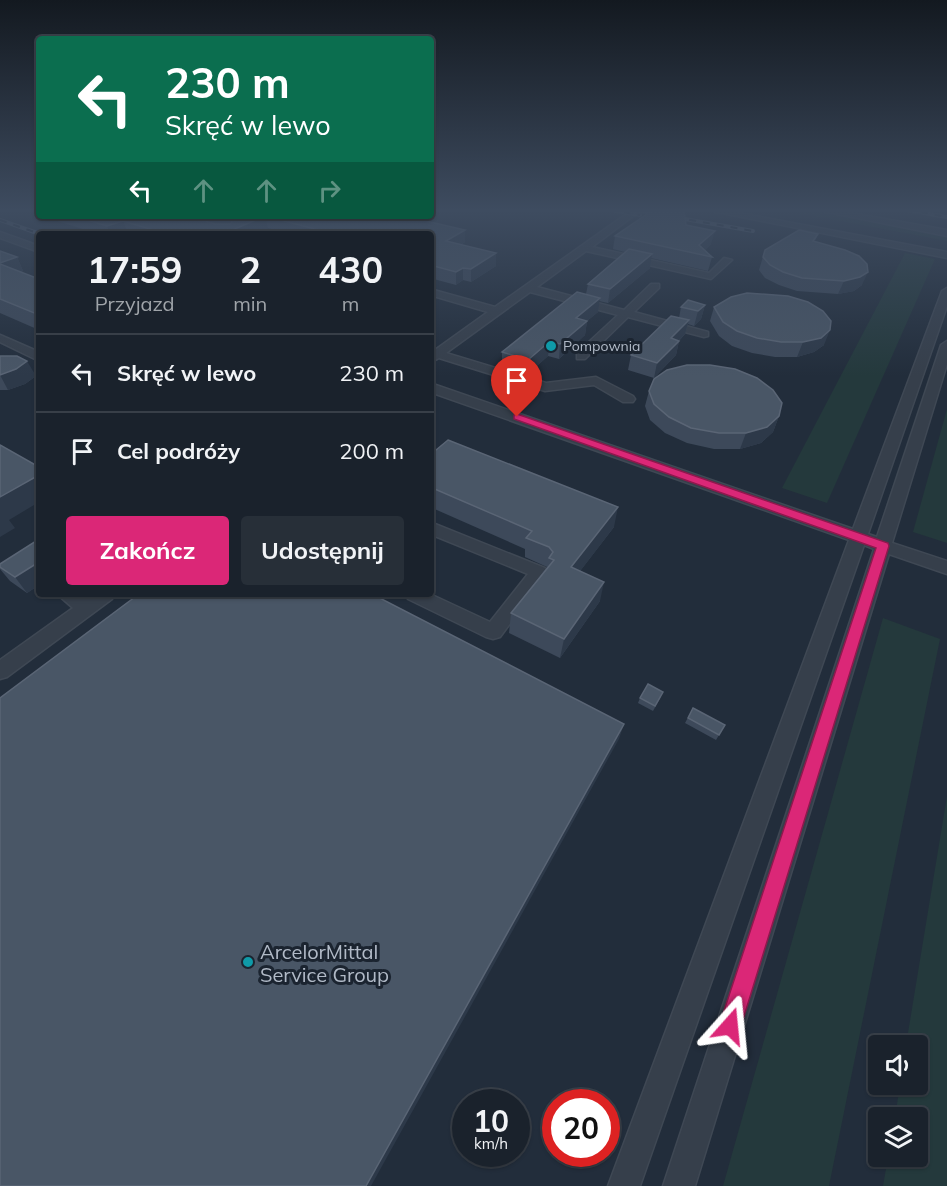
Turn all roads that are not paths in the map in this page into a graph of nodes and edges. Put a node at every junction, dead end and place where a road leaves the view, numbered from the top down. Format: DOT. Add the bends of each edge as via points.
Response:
graph roads {
  1 [pos="560,265"];
  2 [pos="663,265"];
  3 [pos="722,265"];
  4 [pos="656,286"];
  5 [pos="529,288"];
  6 [pos="947,291"];
  7 [pos="434,293"];
  8 [pos="497,311"];
  9 [pos="627,313"];
  10 [pos="704,334"];
  11 [pos="0,339"];
  12 [pos="947,345"];
  13 [pos="434,354"];
  14 [pos="434,355"];
  15 [pos="36,356"];
  16 [pos="580,356"];
  17 [pos="434,388"];
  18 [pos="628,399"];
  19 [pos="434,529"];
  20 [pos="859,538"];
  21 [pos="883,546"];
  22 [pos="947,568"];
  23 [pos="70,597"];
  24 [pos="102,597"];
  25 [pos="420,597"];
  26 [pos="86,608"];
  27 [pos="0,671"];
  28 [pos="624,1186"];
  29 [pos="679,1186"];
  1 -- 5 [label="lane"];
  2 -- 3 [label="lane" via="711,276"];
  4 -- 9 [label="lane"];
  5 -- 8 [label="lane"];
  5 -- 9 [label="lane"];
  6 -- 20 [label="lane"];
  7 -- 8 [label="lane"];
  8 -- 13 [label="lane"];
  9 -- 10 [label="lane"];
  9 -- 16 [label="lane"];
  11 -- 15 [label="lane"];
  12 -- 21 [label="lane"];
  14 -- 18 [label="lane" via="545,387 596,381"];
  17 -- 20 [label="lane"];
  19 -- 25 [label="lane" via="539,572 493,632"];
  20 -- 21 [label="lane"];
  20 -- 28 [label="lane"];
  21 -- 22 [label="lane"];
  21 -- 29 [label="lane"];
  23 -- 26 [label="lane"];
  24 -- 26 [label="lane"];
  26 -- 27 [label="lane"];
}
